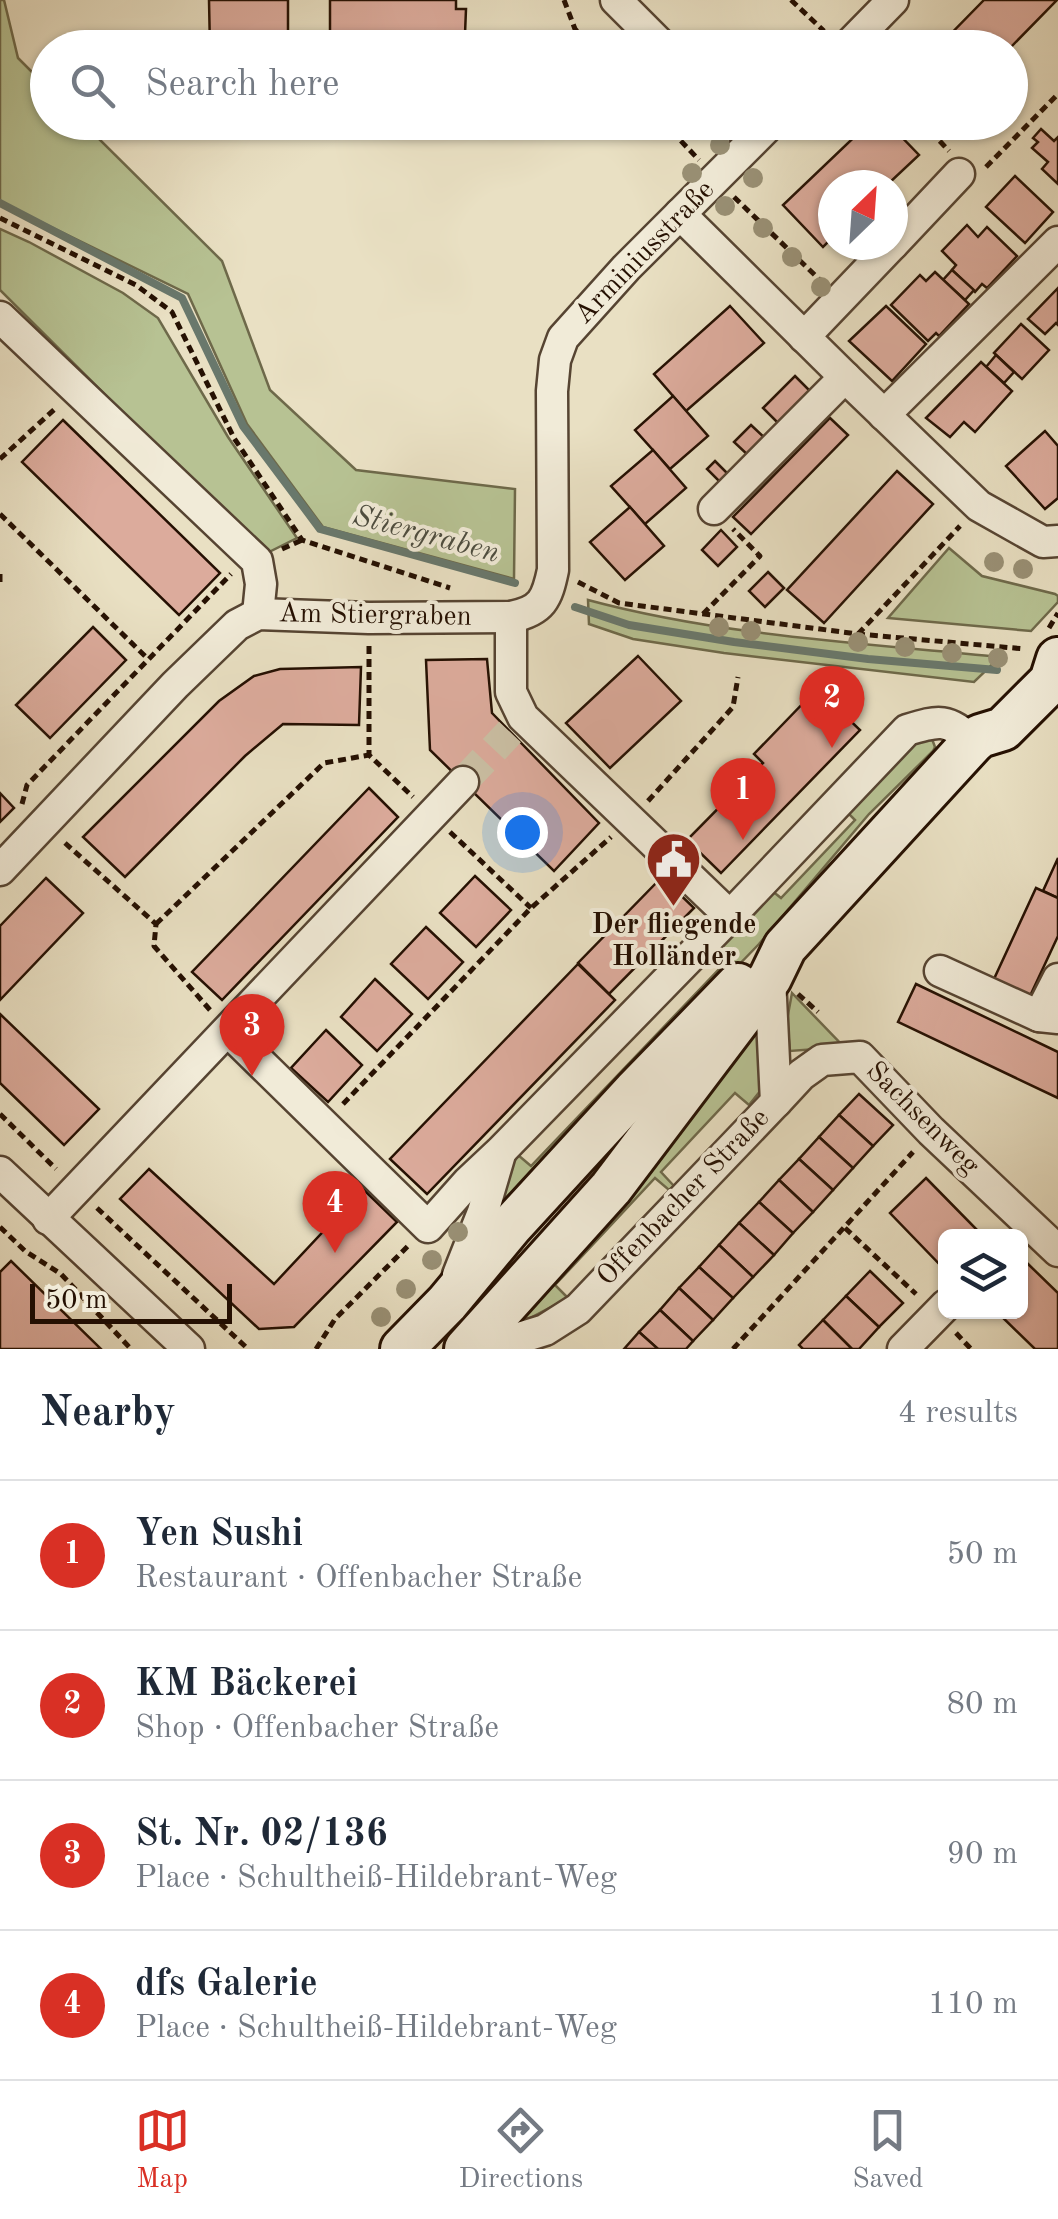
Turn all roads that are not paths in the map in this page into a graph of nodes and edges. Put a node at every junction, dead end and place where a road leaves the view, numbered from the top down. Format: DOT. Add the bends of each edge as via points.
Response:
graph roads {
  1 [pos="616,0"];
  2 [pos="893,0"];
  3 [pos="646,30"];
  4 [pos="853,30"];
  5 [pos="746,140"];
  6 [pos="967,176"];
  7 [pos="680,214"];
  8 [pos="908,229"];
  9 [pos="1058,242"];
  10 [pos="877,260"];
  11 [pos="0,317"];
  12 [pos="804,337"];
  13 [pos="845,377"];
  14 [pos="884,415"];
  15 [pos="714,509"];
  16 [pos="1058,540"];
  17 [pos="258,614"];
  18 [pos="511,617"];
  19 [pos="1045,653"];
  20 [pos="976,739"];
  21 [pos="463,782"];
  22 [pos="0,870"];
  23 [pos="730,916"];
  24 [pos="782,970"];
  25 [pos="940,971"];
  26 [pos="1058,979"];
  27 [pos="1049,1017"];
  28 [pos="228,1032"];
  29 [pos="776,1102"];
  30 [pos="501,1151"];
  31 [pos="0,1172"];
  32 [pos="48,1219"];
  33 [pos="1019,1228"];
  34 [pos="1058,1251"];
  35 [pos="448,1303"];
  36 [pos="937,1305"];
  37 [pos="189,1349"];
  38 [pos="402,1349"];
  39 [pos="466,1349"];
  40 [pos="484,1349"];
  41 [pos="904,1349"];
  1 -- 3 [label="street"];
  2 -- 4 [label="street"];
  5 -- 7 [label="street, Arminiusstraße"];
  6 -- 8 [label="street"];
  7 -- 12 [label="street"];
  7 -- 18 [label="street, Arminiusstraße" via="563,338 552,391 553,570 540,606"];
  9 -- 14 [label="street"];
  10 -- 12 [label="street"];
  11 -- 17 [label="street, Am Stiergraben" via="257,561"];
  12 -- 13 [label="street"];
  13 -- 14 [label="street"];
  13 -- 15 [label="street"];
  14 -- 16 [label="street" via="979,506 1043,542"];
  17 -- 18 [label="street, Am Stiergraben"];
  17 -- 22 [label="street" via="237,626 32,819"];
  18 -- 23 [label="street, Am Stiergraben" via="516,725 630,820"];
  19 -- 20 [label="main road, Offenbacher Straße" via="986,712"];
  20 -- 23 [label="street, Offenbacher Straße" via="954,725 907,730"];
  20 -- 24 [label="main road, Offenbacher Straße"];
  21 -- 28 [label="street"];
  23 -- 30 [label="street, Offenbacher Straße"];
  24 -- 29 [label="street, Offenbacher Straße"];
  24 -- 35 [label="main road, Offenbacher Straße" via="756,966 634,1091"];
  24 -- 39 [label="main road, Offenbacher Straße" via="611,1188"];
  25 -- 27 [label="street"];
  26 -- 27 [label="street"];
  28 -- 30 [label="street, Offenbacher Straße" via="428,1226"];
  28 -- 32 [label="street"];
  29 -- 33 [label="street, Sachsenweg" via="822,1060 860,1057"];
  29 -- 40 [label="street, Offenbacher Straße" via="578,1308 544,1330"];
  30 -- 35 [label="street, Offenbacher Straße"];
  31 -- 32 [label="street"];
  32 -- 37 [label="street"];
  33 -- 34 [label="street, Sachsenweg"];
  35 -- 38 [label="main road, Offenbacher Straße"];
  36 -- 41 [label="street"];
}
